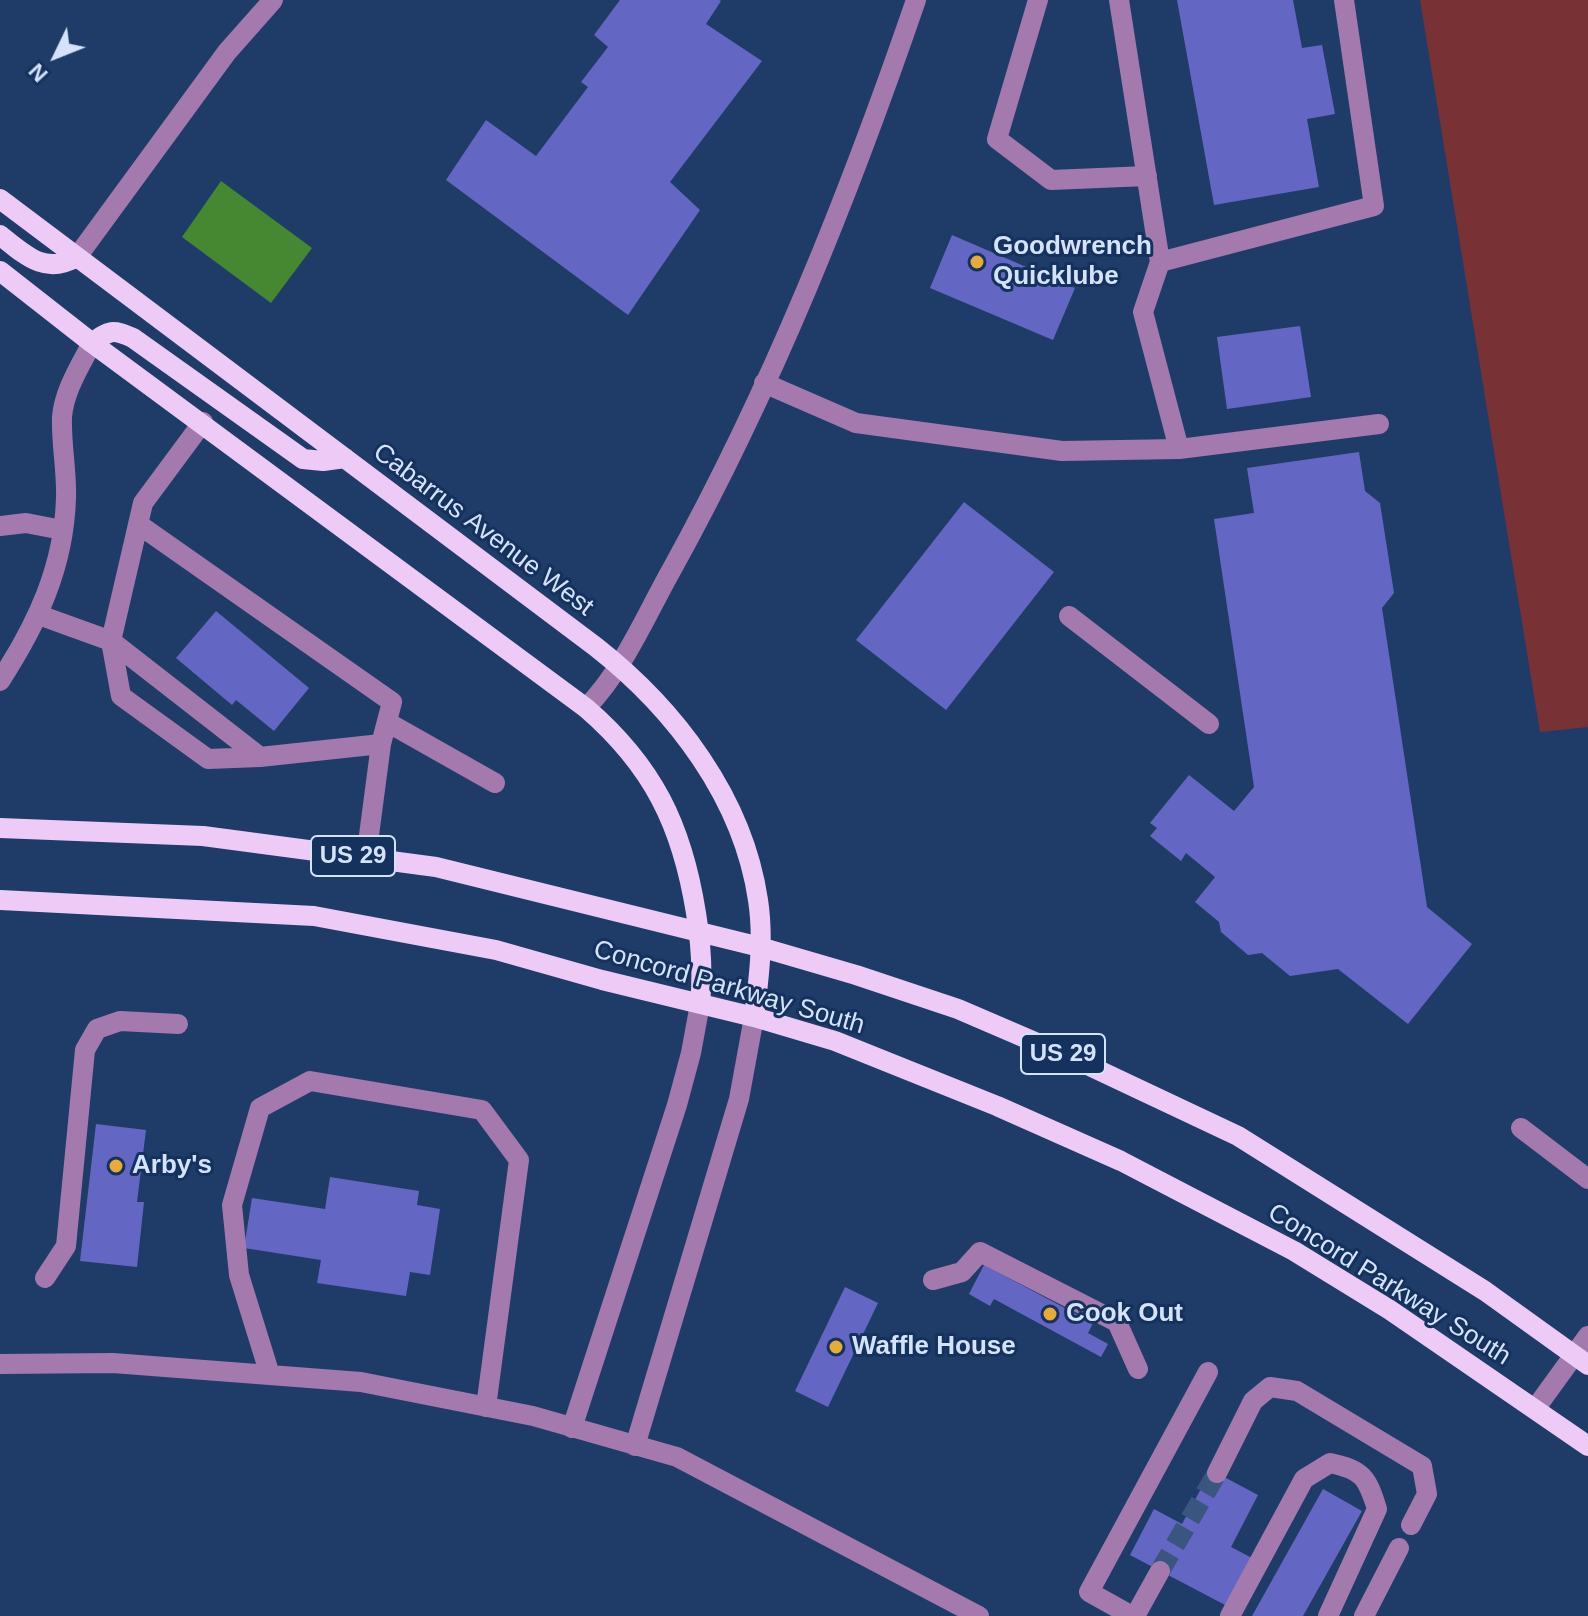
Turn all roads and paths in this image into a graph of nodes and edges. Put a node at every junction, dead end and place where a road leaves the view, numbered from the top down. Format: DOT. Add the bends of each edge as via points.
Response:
graph roads {
  1 [pos="273,0"];
  2 [pos="916,0"];
  3 [pos="1038,0"];
  4 [pos="1119,0"];
  5 [pos="1344,0"];
  6 [pos="1147,176"];
  7 [pos="0,199"];
  8 [pos="0,235"];
  9 [pos="77,257"];
  10 [pos="1160,262"];
  11 [pos="0,271"];
  12 [pos="92,343"];
  13 [pos="764,383"];
  14 [pos="203,422"];
  15 [pos="1379,424"];
  16 [pos="1179,449"];
  17 [pos="345,458"];
  18 [pos="138,524"];
  19 [pos="0,526"];
  20 [pos="62,530"];
  21 [pos="39,615"];
  22 [pos="1069,616"];
  23 [pos="111,641"];
  24 [pos="619,665"];
  25 [pos="0,681"];
  26 [pos="586,708"];
  27 [pos="387,722"];
  28 [pos="1209,724"];
  29 [pos="381,744"];
  30 [pos="260,757"];
  31 [pos="495,783"];
  32 [pos="0,828"];
  33 [pos="366,858"];
  34 [pos="0,900"];
  35 [pos="699,931"];
  36 [pos="760,947"];
  37 [pos="700,1004"];
  38 [pos="754,1017"];
  39 [pos="178,1024"];
  40 [pos="1521,1128"];
  41 [pos="1588,1179"];
  42 [pos="45,1278"];
  43 [pos="933,1280"];
  44 [pos="1588,1336"];
  45 [pos="1581,1359"];
  46 [pos="0,1364"];
  47 [pos="1138,1369"];
  48 [pos="1208,1372"];
  49 [pos="270,1375"];
  50 [pos="486,1407"];
  51 [pos="1535,1409"];
  52 [pos="572,1428"];
  53 [pos="635,1446"];
  54 [pos="1588,1446"];
  55 [pos="1217,1473"];
  56 [pos="1411,1525"];
  57 [pos="1399,1548"];
  58 [pos="1160,1571"];
  59 [pos="979,1616"];
  60 [pos="1134,1616"];
  61 [pos="1230,1616"];
  62 [pos="1328,1616"];
  63 [pos="1364,1616"];
  1 -- 9 [label="street" via="227,52"];
  2 -- 13 [label="street" via="818,265"];
  3 -- 6 [label="street" via="997,139 1051,180"];
  4 -- 6 [label="street"];
  5 -- 10 [label="street" via="1374,206"];
  6 -- 10 [label="street"];
  7 -- 9 [label="main road, Cabarrus Avenue West"];
  8 -- 9 [label="main road" via="42,263 61,266"];
  9 -- 17 [label="main road, Cabarrus Avenue West"];
  10 -- 16 [label="street" via="1143,312"];
  11 -- 12 [label="main road"];
  12 -- 14 [label="main road"];
  12 -- 17 [label="main road" via="109,331 119,331 303,459"];
  12 -- 20 [label="street" via="71,382 62,415 67,498"];
  13 -- 16 [label="street" via="856,423 1062,451"];
  13 -- 24 [label="street" via="714,493"];
  14 -- 18 [label="street" via="143,503"];
  14 -- 26 [label="main road"];
  15 -- 16 [label="street"];
  17 -- 24 [label="main road, Cabarrus Avenue West"];
  18 -- 23 [label="street"];
  18 -- 27 [label="street" via="392,702"];
  19 -- 20 [label="street" via="26,523"];
  20 -- 21 [label="street"];
  21 -- 23 [label="street"];
  21 -- 25 [label="street"];
  22 -- 28 [label="street"];
  23 -- 30 [label="street"];
  23 -- 30 [label="street" via="121,696 208,759"];
  24 -- 26 [label="street"];
  24 -- 36 [label="main road, Cabarrus Avenue West" via="677,724 719,790 752,869"];
  26 -- 35 [label="main road" via="630,752 669,814 684,852"];
  27 -- 29 [label="street"];
  27 -- 31 [label="street"];
  29 -- 30 [label="street"];
  29 -- 33 [label="street"];
  32 -- 33 [label="main road, Concord Parkway South / US 29" via="203,836"];
  33 -- 35 [label="main road, Concord Parkway South / US 29" via="436,867"];
  34 -- 37 [label="main road, Concord Parkway South / US 29" via="314,916 496,950"];
  35 -- 36 [label="main road, Concord Parkway South / US 29"];
  35 -- 37 [label="main road"];
  36 -- 38 [label="main road, Cabarrus Avenue West"];
  36 -- 45 [label="main road, Concord Parkway South / US 29" via="958,1009 1238,1136 1485,1291"];
  37 -- 38 [label="main road, Concord Parkway South / US 29"];
  37 -- 52 [label="street" via="677,1105"];
  38 -- 51 [label="main road, Concord Parkway South / US 29" via="835,1041 1121,1161 1306,1259"];
  38 -- 53 [label="street" via="739,1099"];
  39 -- 42 [label="street" via="120,1021 97,1029 85,1050 66,1246"];
  40 -- 41 [label="street"];
  43 -- 47 [label="street" via="962,1272 980,1252 1117,1322"];
  44 -- 45 [label="street"];
  45 -- 51 [label="street"];
  46 -- 49 [label="street" via="113,1363"];
  48 -- 60 [label="street" via="1089,1592"];
  49 -- 50 [label="street" via="361,1382"];
  49 -- 50 [label="street" via="239,1275 232,1205 260,1108 310,1081 482,1110 519,1160"];
  50 -- 52 [label="street"];
  51 -- 54 [label="main road, Concord Parkway South / US 29"];
  52 -- 53 [label="street"];
  53 -- 59 [label="street" via="677,1457"];
  55 -- 56 [label="street" via="1253,1401 1270,1387 1297,1391 1422,1466 1427,1494"];
  57 -- 63 [label="street"];
  58 -- 60 [label="street"];
  61 -- 62 [label="street" via="1304,1479 1330,1463 1354,1468 1369,1483 1377,1509"];
}
